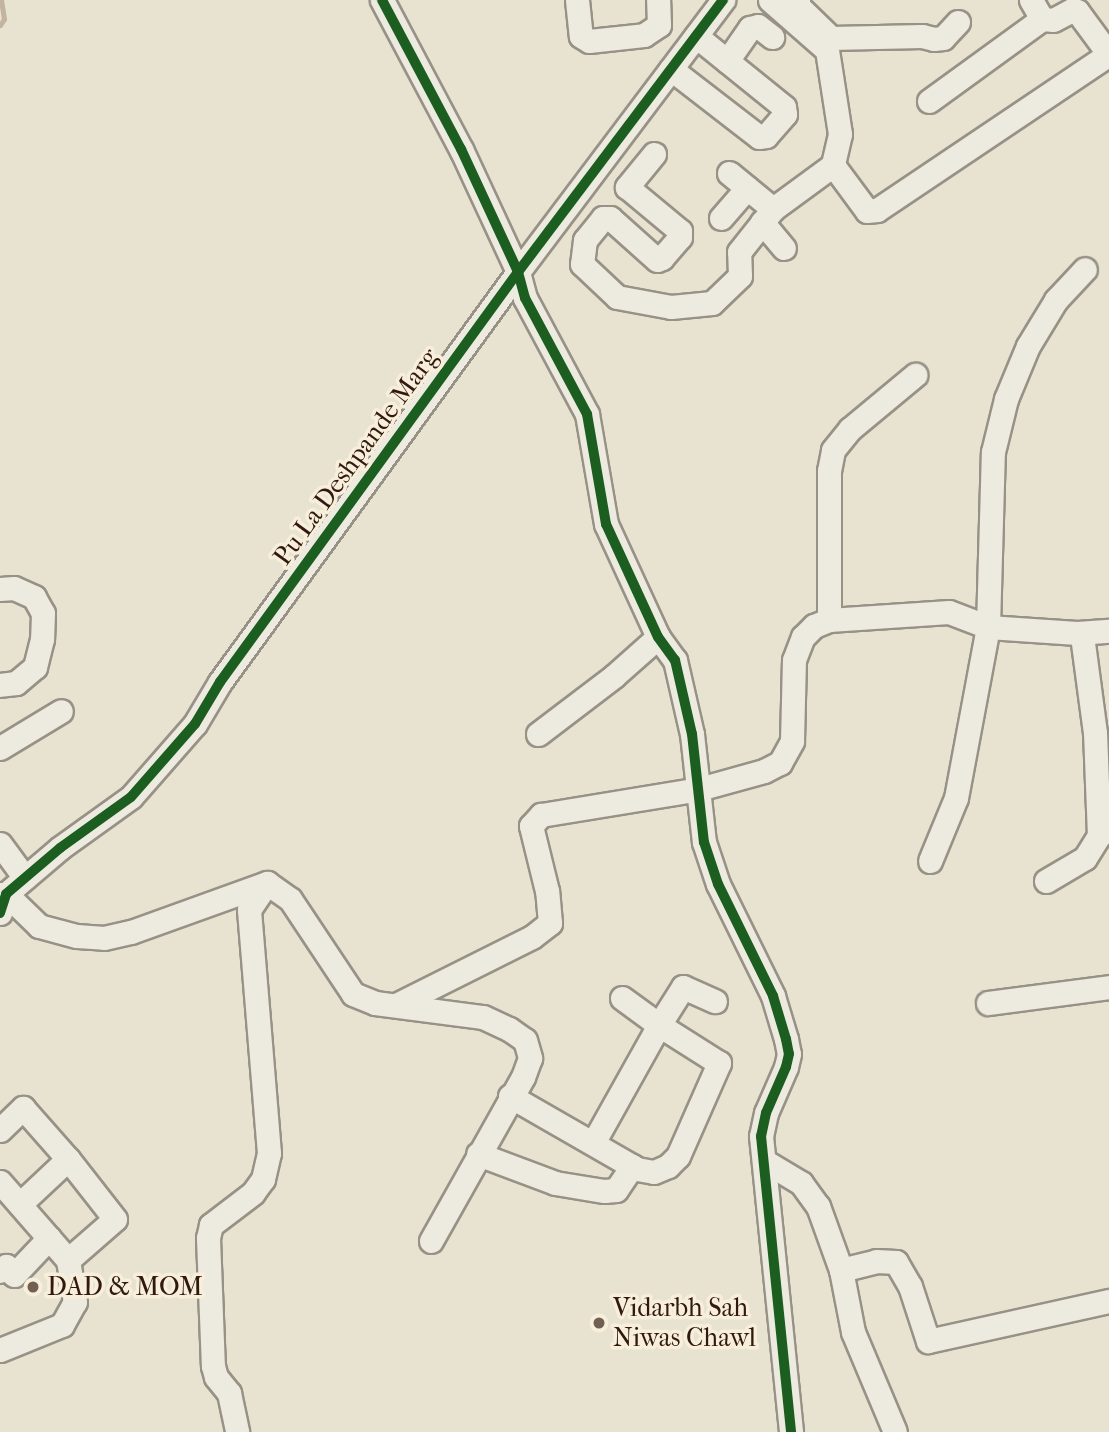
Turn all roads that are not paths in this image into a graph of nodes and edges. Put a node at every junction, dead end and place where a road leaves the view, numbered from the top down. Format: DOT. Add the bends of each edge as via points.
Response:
graph roads {
  1 [pos="382,0"];
  2 [pos="577,0"];
  3 [pos="658,0"];
  4 [pos="723,0"];
  5 [pos="770,0"];
  6 [pos="798,0"];
  7 [pos="1075,5"];
  8 [pos="1037,9"];
  9 [pos="958,22"];
  10 [pos="696,36"];
  11 [pos="772,37"];
  12 [pos="727,61"];
  13 [pos="671,69"];
  14 [pos="929,101"];
  15 [pos="654,154"];
  16 [pos="600,164"];
  17 [pos="833,165"];
  18 [pos="627,187"];
  19 [pos="768,216"];
  20 [pos="721,218"];
  21 [pos="784,248"];
  22 [pos="1085,269"];
  23 [pos="518,272"];
  24 [pos="915,375"];
  25 [pos="0,589"];
  26 [pos="829,620"];
  27 [pos="988,627"];
  28 [pos="1109,631"];
  29 [pos="1077,633"];
  30 [pos="658,637"];
  31 [pos="0,685"];
  32 [pos="61,711"];
  33 [pos="538,734"];
  34 [pos="0,748"];
  35 [pos="699,789"];
  36 [pos="0,844"];
  37 [pos="930,861"];
  38 [pos="25,878"];
  39 [pos="1046,881"];
  40 [pos="267,883"];
  41 [pos="2,900"];
  42 [pos="1109,987"];
  43 [pos="622,998"];
  44 [pos="715,1001"];
  45 [pos="988,1003"];
  46 [pos="396,1005"];
  47 [pos="659,1025"];
  48 [pos="510,1096"];
  49 [pos="0,1130"];
  50 [pos="593,1143"];
  51 [pos="478,1154"];
  52 [pos="68,1159"];
  53 [pos="766,1163"];
  54 [pos="632,1166"];
  55 [pos="0,1182"];
  56 [pos="20,1205"];
  57 [pos="49,1238"];
  58 [pos="431,1241"];
  59 [pos="68,1259"];
  60 [pos="841,1270"];
  61 [pos="0,1271"];
  62 [pos="1109,1301"];
  63 [pos="0,1350"];
  64 [pos="237,1432"];
  65 [pos="791,1432"];
  66 [pos="895,1432"];
  1 -- 23 [label="street" via="461,149"];
  2 -- 3 [label="street" via="581,36 589,41 644,35 659,25"];
  4 -- 10 [label="street, Pu La Deshpande Marg"];
  5 -- 17 [label="street" via="827,50 841,134"];
  6 -- 9 [label="street" via="798,6 831,38 943,38"];
  7 -- 8 [label="street" via="1053,20"];
  7 -- 17 [label="street" via="1105,48 1105,57 877,210 867,211"];
  8 -- 14 [label="street"];
  10 -- 12 [label="street"];
  10 -- 13 [label="street, Pu La Deshpande Marg"];
  11 -- 12 [label="street" via="758,26 750,28"];
  12 -- 13 [label="street" via="785,107 785,114 766,136 759,137"];
  13 -- 16 [label="street, Pu La Deshpande Marg"];
  15 -- 18 [label="street"];
  16 -- 18 [label="street"];
  16 -- 23 [label="street, Pu La Deshpande Marg"];
  17 -- 19 [label="street"];
  18 -- 19 [label="street" via="680,231 680,237 657,260 610,218 603,218 585,240 582,264 617,297 671,307 712,303 740,276 739,252"];
  19 -- 20 [label="street" via="738,180"];
  19 -- 21 [label="street"];
  22 -- 27 [label="street" via="1056,300 1028,346 1006,399 993,452"];
  23 -- 30 [label="street" via="525,298 587,414 606,524"];
  23 -- 38 [label="street, Pu La Deshpande Marg" via="220,682 195,724 131,797"];
  24 -- 26 [label="street" via="850,429 833,450 828,471"];
  25 -- 31 [label="street" via="14,588 34,597 43,613 35,667 16,683"];
  26 -- 27 [label="street" via="949,612"];
  26 -- 35 [label="street" via="814,626 797,649 792,741 780,763"];
  27 -- 29 [label="street"];
  27 -- 37 [label="street" via="956,798"];
  28 -- 29 [label="street"];
  29 -- 39 [label="street" via="1082,635 1095,733 1099,836 1086,858"];
  30 -- 33 [label="street"];
  30 -- 35 [label="street" via="675,660"];
  32 -- 34 [label="street"];
  35 -- 46 [label="street" via="541,815 531,826 550,923 532,937"];
  35 -- 53 [label="street" via="704,842 718,884 773,996 789,1054 761,1136"];
  36 -- 38 [label="street"];
  38 -- 41 [label="street, Pu La Deshpande Marg"];
  40 -- 41 [label="street" via="104,938 40,926"];
  40 -- 46 [label="street" via="290,899 353,993 375,1003"];
  40 -- 64 [label="street" via="249,910 269,1153 263,1179 253,1193 211,1225 208,1238 212,1366 229,1393"];
  42 -- 45 [label="street"];
  43 -- 47 [label="street"];
  44 -- 47 [label="street" via="683,986"];
  46 -- 48 [label="street" via="483,1017 525,1040 530,1058"];
  47 -- 50 [label="street"];
  47 -- 54 [label="street" via="719,1063 678,1156 654,1172"];
  48 -- 50 [label="street"];
  48 -- 51 [label="street"];
  49 -- 52 [label="street" via="23,1108"];
  50 -- 54 [label="street"];
  51 -- 54 [label="street" via="555,1183 604,1192 616,1190"];
  51 -- 58 [label="street"];
  52 -- 56 [label="street"];
  52 -- 59 [label="street" via="115,1219"];
  53 -- 60 [label="street" via="801,1183 818,1206"];
  53 -- 65 [label="street"];
  55 -- 56 [label="street"];
  56 -- 57 [label="street"];
  57 -- 59 [label="street"];
  57 -- 61 [label="street" via="14,1275 6,1266"];
  59 -- 63 [label="street" via="75,1302 62,1325"];
  60 -- 62 [label="street" via="876,1261 896,1262 910,1286 928,1341"];
  60 -- 66 [label="street" via="853,1332"];
}
